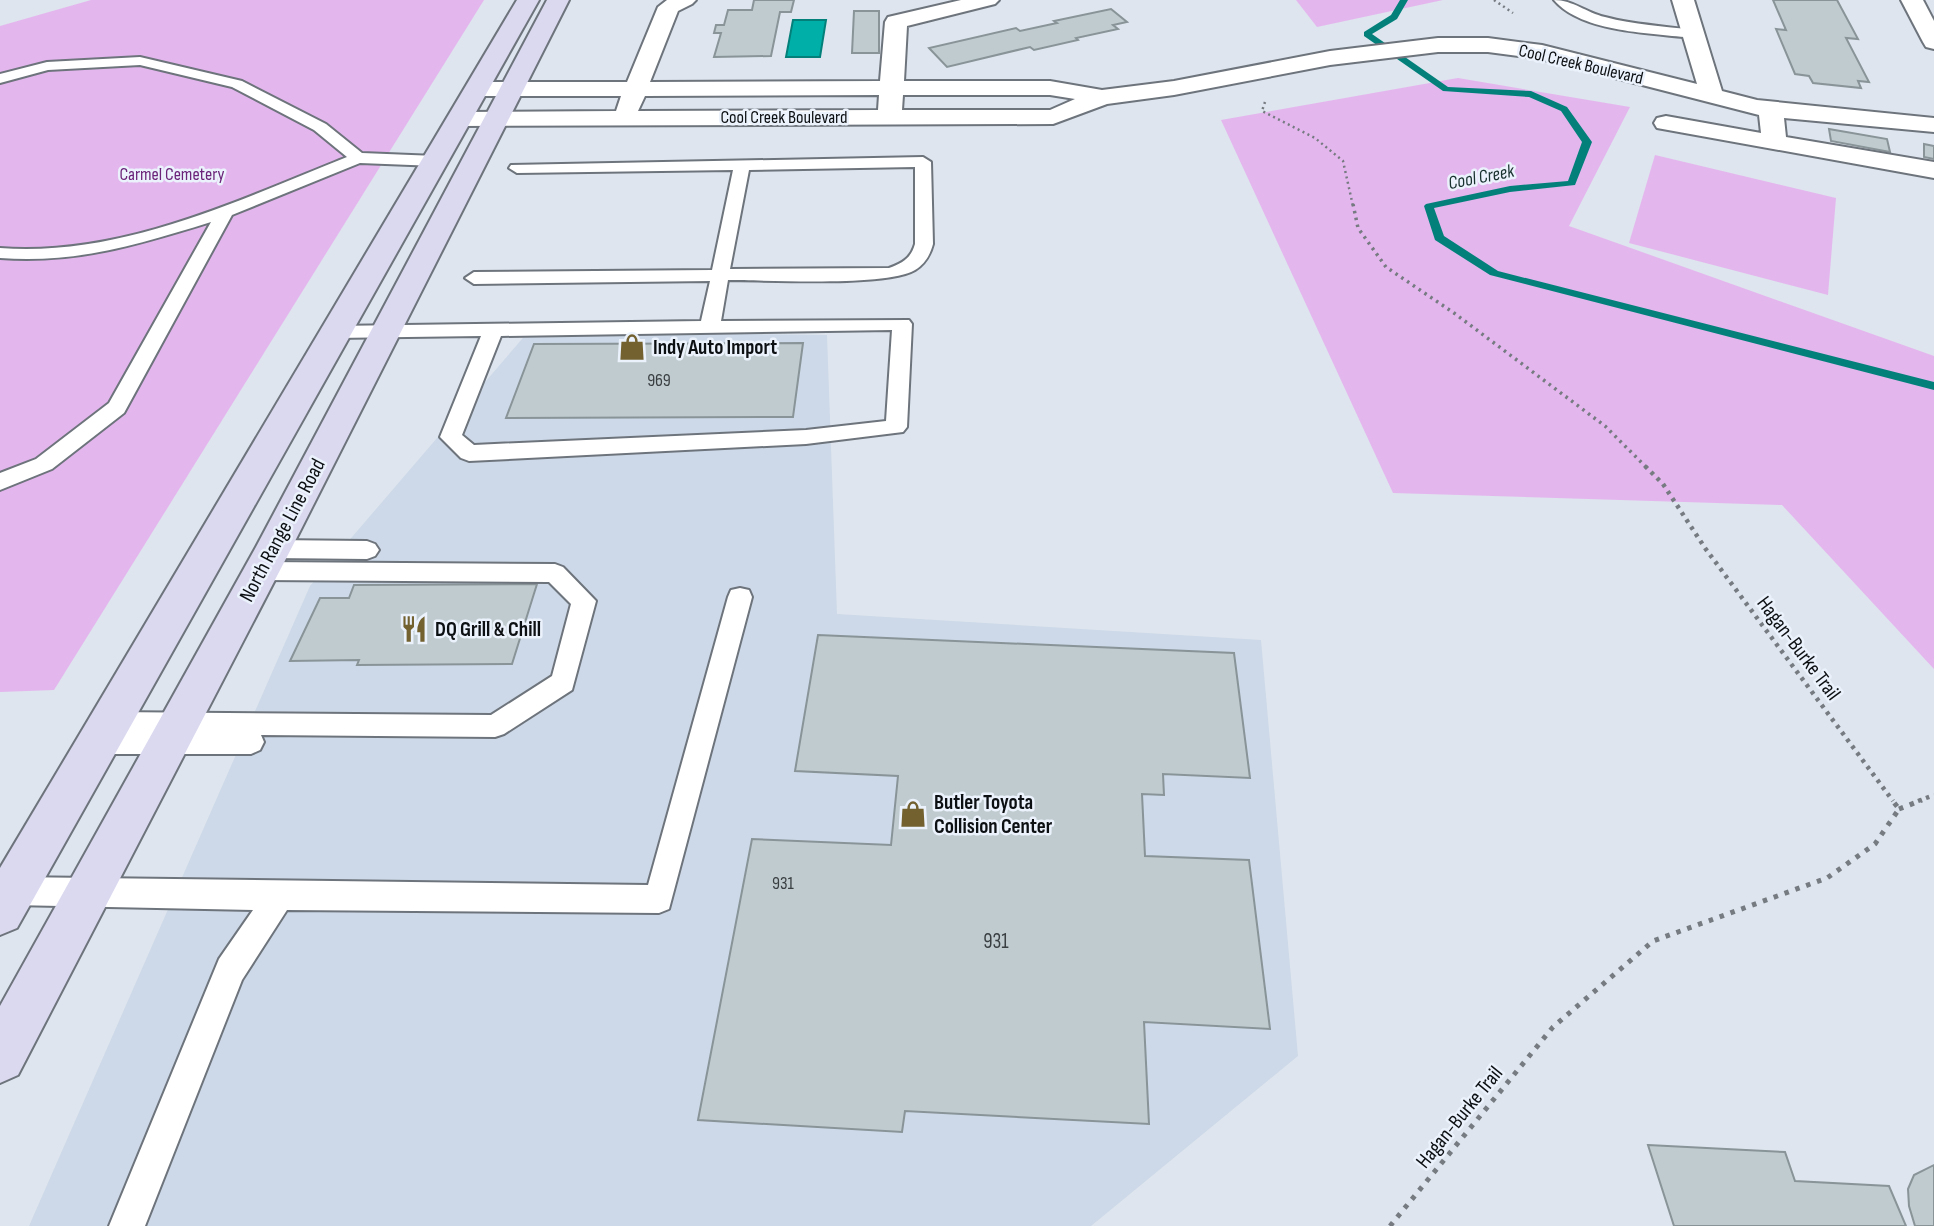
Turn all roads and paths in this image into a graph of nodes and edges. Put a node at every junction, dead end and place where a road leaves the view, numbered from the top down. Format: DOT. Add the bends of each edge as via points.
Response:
graph roads {
  1 [pos="528,0"];
  2 [pos="558,0"];
  3 [pos="684,0"];
  4 [pos="988,0"];
  5 [pos="1561,0"];
  6 [pos="1683,0"];
  7 [pos="1912,0"];
  8 [pos="1693,34"];
  9 [pos="1934,42"];
  10 [pos="0,79"];
  11 [pos="891,88"];
  12 [pos="636,89"];
  13 [pos="1712,96"];
  14 [pos="1102,97"];
  15 [pos="1266,99"];
  16 [pos="486,104"];
  17 [pos="1771,108"];
  18 [pos="890,117"];
  19 [pos="624,118"];
  20 [pos="1666,123"];
  21 [pos="1934,125"];
  22 [pos="1774,144"];
  23 [pos="358,158"];
  24 [pos="436,161"];
  25 [pos="742,165"];
  26 [pos="517,168"];
  27 [pos="1934,170"];
  28 [pos="225,212"];
  29 [pos="0,253"];
  30 [pos="720,276"];
  31 [pos="474,278"];
  32 [pos="710,326"];
  33 [pos="386,331"];
  34 [pos="493,331"];
  35 [pos="334,332"];
  36 [pos="0,482"];
  37 [pos="367,550"];
  38 [pos="267,560"];
  39 [pos="740,597"];
  40 [pos="105,732"];
  41 [pos="176,732"];
  42 [pos="251,742"];
  43 [pos="1934,794"];
  44 [pos="1899,809"];
  45 [pos="87,892"];
  46 [pos="279,896"];
  47 [pos="6,901"];
  48 [pos="11,1016"];
  49 [pos="0,1057"];
  50 [pos="127,1226"];
  51 [pos="1390,1226"];
  1 -- 16 [label="main road, North Range Line Road"];
  2 -- 16 [label="main road, North Range Line Road"];
  3 -- 12 [label="street" via="669,7"];
  4 -- 11 [label="street" via="896,22"];
  5 -- 8 [label="lane" via="1568,9 1602,20"];
  6 -- 8 [label="street"];
  7 -- 9 [label="street"];
  8 -- 13 [label="street"];
  10 -- 23 [label="lane" via="47,66 140,61 236,84 320,127"];
  11 -- 12 [label="street, Cool Creek Boulevard"];
  11 -- 14 [label="street, Cool Creek Boulevard" via="1050,88"];
  11 -- 18 [label="street"];
  12 -- 16 [label="street, Cool Creek Boulevard"];
  12 -- 19 [label="street"];
  13 -- 14 [label="street, Cool Creek Boulevard" via="1542,52 1438,45 1330,58"];
  13 -- 17 [label="street, Cool Creek Boulevard"];
  14 -- 18 [label="street, Cool Creek Boulevard" via="1053,117"];
  15 -- 44 [label="path, Hagan-Burke Trail" via="1262,111 1315,138 1343,161 1358,228 1386,267 1605,426 1663,484 1705,548"];
  16 -- 19 [label="street, Cool Creek Boulevard"];
  16 -- 24 [label="main road, North Range Line Road"];
  16 -- 33 [label="main road, North Range Line Road"];
  17 -- 21 [label="street, Cool Creek Boulevard"];
  17 -- 22 [label="street"];
  18 -- 19 [label="street, Cool Creek Boulevard"];
  20 -- 22 [label="street"];
  22 -- 27 [label="street"];
  23 -- 24 [label="lane"];
  23 -- 28 [label="lane"];
  24 -- 35 [label="main road, North Range Line Road"];
  25 -- 26 [label="lane"];
  25 -- 30 [label="lane"];
  25 -- 30 [label="lane" via="923,162 921,256 911,267 891,273"];
  28 -- 29 [label="lane" via="113,246 26,255"];
  28 -- 36 [label="lane" via="117,408 44,464"];
  30 -- 31 [label="lane"];
  30 -- 32 [label="lane"];
  32 -- 34 [label="lane"];
  32 -- 34 [label="lane" via="902,324 896,427 806,437 469,453 451,437"];
  33 -- 34 [label="lane"];
  33 -- 35 [label="lane"];
  33 -- 38 [label="main road, North Range Line Road"];
  35 -- 40 [label="main road, North Range Line Road"];
  37 -- 38 [label="lane"];
  38 -- 41 [label="main road, North Range Line Road"];
  38 -- 41 [label="lane" via="555,573 584,601 563,682 495,726"];
  39 -- 46 [label="lane" via="659,899"];
  40 -- 41 [label="lane"];
  40 -- 47 [label="main road, North Range Line Road"];
  41 -- 42 [label="lane"];
  41 -- 45 [label="main road, North Range Line Road"];
  43 -- 44 [label="path"];
  44 -- 51 [label="path, Hagan-Burke Trail" via="1875,844 1827,877 1653,941 1553,1027"];
  45 -- 46 [label="lane"];
  45 -- 47 [label="lane"];
  45 -- 48 [label="main road, North Range Line Road"];
  46 -- 50 [label="lane" via="230,970"];
  48 -- 49 [label="main road, North Range Line Road"];
}
